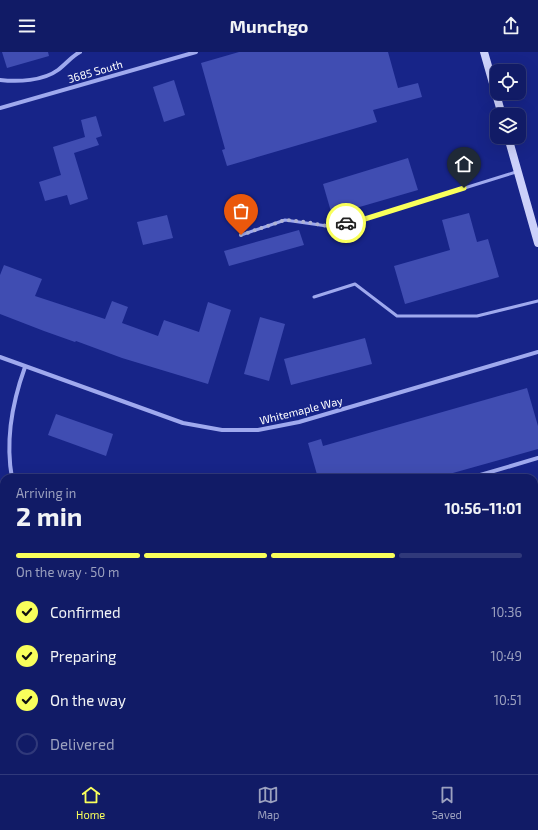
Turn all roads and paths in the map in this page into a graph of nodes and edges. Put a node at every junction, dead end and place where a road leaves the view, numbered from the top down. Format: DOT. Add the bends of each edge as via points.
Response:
graph roads {
  1 [pos="80,52"];
  2 [pos="196,52"];
  3 [pos="484,52"];
  4 [pos="0,80"];
  5 [pos="0,108"];
  6 [pos="500,108"];
  7 [pos="510,144"];
  8 [pos="518,172"];
  9 [pos="241,235"];
  10 [pos="538,243"];
  11 [pos="314,297"];
  12 [pos="538,301"];
  13 [pos="538,352"];
  14 [pos="0,357"];
  15 [pos="25,367"];
  16 [pos="538,458"];
  17 [pos="11,474"];
  18 [pos="484,474"];
  1 -- 4 [label="street" via="57,71 38,78 19,82"];
  2 -- 5 [label="street, 3685 South"];
  3 -- 6 [label="main road"];
  7 -- 8 [label="main road"];
  8 -- 9 [label="lane" via="352,223 327,226 285,220"];
  8 -- 10 [label="main road"];
  11 -- 12 [label="lane" via="355,284 397,316 477,316"];
  13 -- 15 [label="street, Whitemaple Way" via="299,422 258,430 222,430 183,423"];
  14 -- 15 [label="street, Whitemaple Way"];
  15 -- 17 [label="street" via="9,429 8,456"];
  16 -- 18 [label="street"];
}
